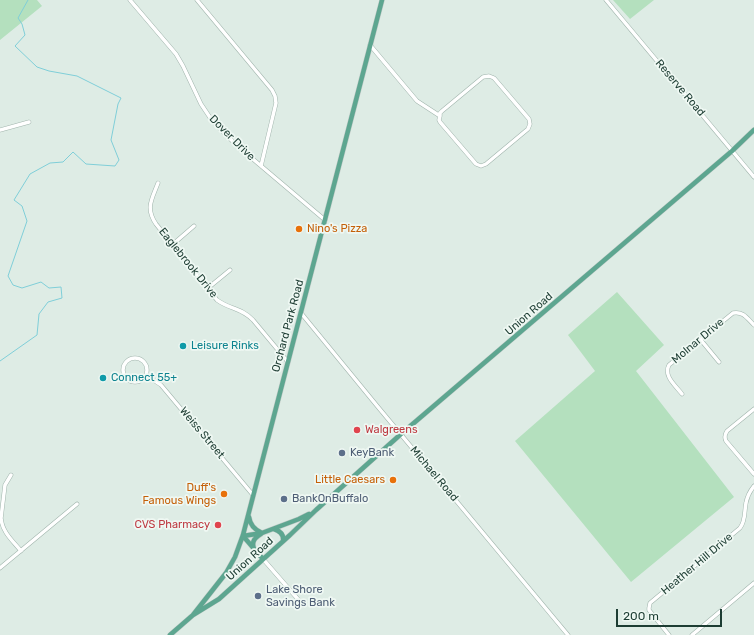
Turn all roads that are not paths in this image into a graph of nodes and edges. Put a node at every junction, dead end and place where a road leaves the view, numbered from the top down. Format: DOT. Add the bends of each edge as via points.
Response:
graph roads {
  1 [pos="130,0"];
  2 [pos="197,0"];
  3 [pos="382,0"];
  4 [pos="606,0"];
  5 [pos="370,45"];
  6 [pos="440,116"];
  7 [pos="29,122"];
  8 [pos="0,130"];
  9 [pos="754,130"];
  10 [pos="732,151"];
  11 [pos="261,166"];
  12 [pos="754,177"];
  13 [pos="158,183"];
  14 [pos="325,220"];
  15 [pos="194,226"];
  16 [pos="172,245"];
  17 [pos="230,270"];
  18 [pos="208,288"];
  19 [pos="301,312"];
  20 [pos="754,325"];
  21 [pos="700,339"];
  22 [pos="288,362"];
  23 [pos="719,362"];
  24 [pos="146,375"];
  25 [pos="682,394"];
  26 [pos="754,408"];
  27 [pos="401,434"];
  28 [pos="754,474"];
  29 [pos="11,475"];
  30 [pos="754,486"];
  31 [pos="253,495"];
  32 [pos="77,504"];
  33 [pos="314,511"];
  34 [pos="248,514"];
  35 [pos="274,529"];
  36 [pos="262,533"];
  37 [pos="242,536"];
  38 [pos="283,541"];
  39 [pos="21,551"];
  40 [pos="256,551"];
  41 [pos="263,559"];
  42 [pos="0,568"];
  43 [pos="754,583"];
  44 [pos="303,605"];
  45 [pos="193,615"];
  46 [pos="170,635"];
  47 [pos="568,635"];
  48 [pos="669,635"];
  49 [pos="692,635"];
  1 -- 11 [label="street, Dover Drive" via="176,54 211,119"];
  2 -- 11 [label="street" via="276,96"];
  3 -- 5 [label="main road, Orchard Park Road"];
  4 -- 10 [label="street, Reserve Road"];
  5 -- 6 [label="street" via="417,101"];
  5 -- 14 [label="main road, Orchard Park Road"];
  6 -- 6 [label="street" via="442,111 483,77 489,76 494,78 530,124 528,129 481,166 476,164 440,122"];
  7 -- 8 [label="street"];
  9 -- 10 [label="main road, Union Road"];
  10 -- 12 [label="street, Reserve Road"];
  10 -- 27 [label="main road, Union Road"];
  11 -- 14 [label="street, Dover Drive"];
  13 -- 16 [label="street, Eaglebrook Drive" via="150,204 150,213"];
  14 -- 19 [label="main road, Orchard Park Road"];
  15 -- 16 [label="street"];
  16 -- 18 [label="street, Eaglebrook Drive"];
  17 -- 18 [label="street"];
  18 -- 22 [label="street, Eaglebrook Drive" via="221,303 252,318"];
  19 -- 22 [label="main road, Orchard Park Road"];
  19 -- 27 [label="street, Michael Road"];
  20 -- 21 [label="street, Molnar Drive" via="745,315 736,312"];
  21 -- 23 [label="street"];
  21 -- 25 [label="street, Molnar Drive" via="668,368 668,376"];
  22 -- 31 [label="main road, Orchard Park Road"];
  24 -- 24 [label="street" via="146,366 140,359 127,361 124,369 127,378 135,382"];
  24 -- 31 [label="street, Weiss Street" via="161,385"];
  26 -- 28 [label="street" via="725,435 726,441"];
  27 -- 33 [label="main road, Union Road"];
  27 -- 47 [label="street, Michael Road"];
  29 -- 39 [label="street" via="5,485 1,522 4,531"];
  30 -- 48 [label="street, Heather Hill Drive" via="748,496 745,518 740,528 650,603 649,610"];
  31 -- 34 [label="main road, Orchard Park Road"];
  32 -- 39 [label="street"];
  33 -- 35 [label="main road, Union Road"];
  33 -- 38 [label="main road, Union Road"];
  34 -- 36 [label="main road" via="252,526"];
  34 -- 37 [label="main road, Orchard Park Road"];
  35 -- 36 [label="main road, Union Road"];
  35 -- 38 [label="main road" via="282,534"];
  36 -- 37 [label="main road, Union Road"];
  36 -- 40 [label="main road" via="254,539 253,546"];
  37 -- 40 [label="main road"];
  37 -- 45 [label="main road, Orchard Park Road" via="226,573"];
  38 -- 41 [label="main road, Union Road"];
  39 -- 42 [label="street"];
  40 -- 41 [label="main road"];
  41 -- 44 [label="street"];
  41 -- 45 [label="main road, Union Road" via="219,599"];
  43 -- 49 [label="street"];
  45 -- 46 [label="main road, Orchard Park Road"];
}
